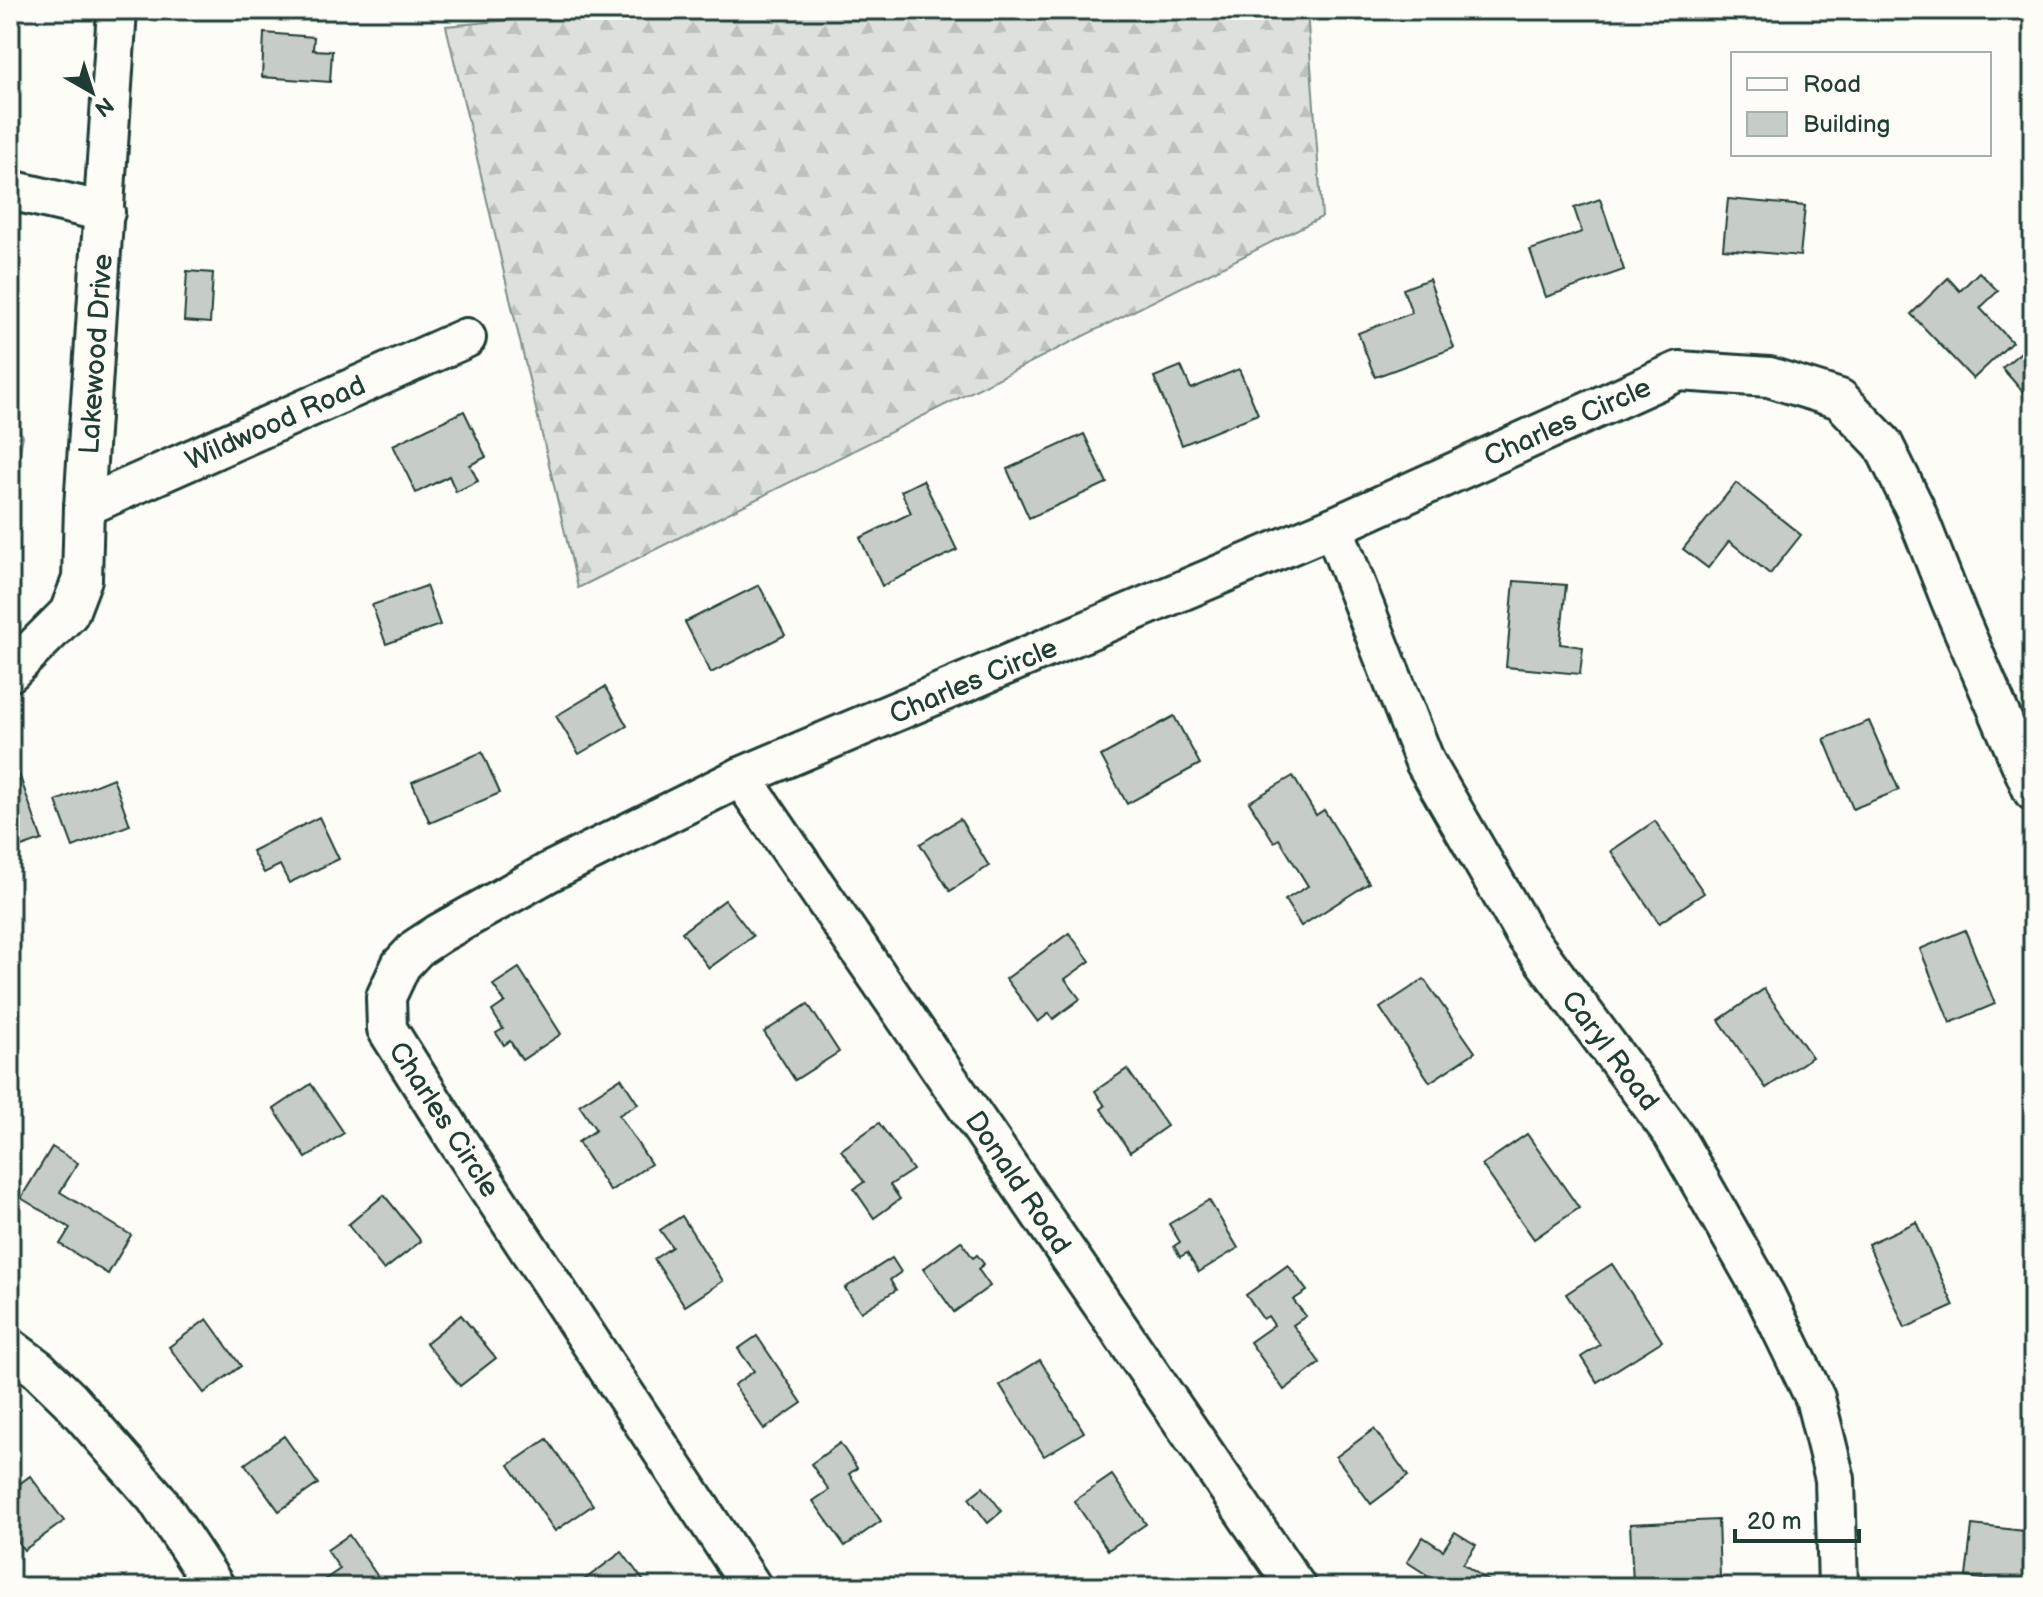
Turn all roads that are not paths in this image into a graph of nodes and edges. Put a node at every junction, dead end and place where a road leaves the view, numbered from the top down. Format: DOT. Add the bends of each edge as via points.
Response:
graph roads {
  1 [pos="117,10"];
  2 [pos="10,190"];
  3 [pos="105,212"];
  4 [pos="466,338"];
  5 [pos="84,507"];
  6 [pos="1333,527"];
  7 [pos="10,672"];
  8 [pos="741,777"];
  9 [pos="2033,791"];
  10 [pos="10,1348"];
  11 [pos="215,1587"];
  12 [pos="752,1587"];
  13 [pos="1296,1587"];
  14 [pos="1838,1587"];
  1 -- 3 [label="street, Lakewood Drive"];
  2 -- 3 [label="street"];
  3 -- 5 [label="street, Lakewood Drive"];
  4 -- 5 [label="street, Wildwood Road"];
  5 -- 7 [label="street, Lakewood Drive" via="82,579 69,613"];
  6 -- 8 [label="street, Charles Circle"];
  6 -- 9 [label="street, Charles Circle" via="1679,371 1769,377 1840,399 1883,444 1908,494"];
  6 -- 14 [label="street, Caryl Road" via="1425,762 1526,936 1673,1134 1766,1297 1815,1398 1835,1479"];
  8 -- 12 [label="street, Charles Circle" via="549,872 440,933 401,965 386,997 387,1029"];
  8 -- 13 [label="street, Donald Road"];
  10 -- 11 [label="street" via="70,1400 156,1498"];
}
